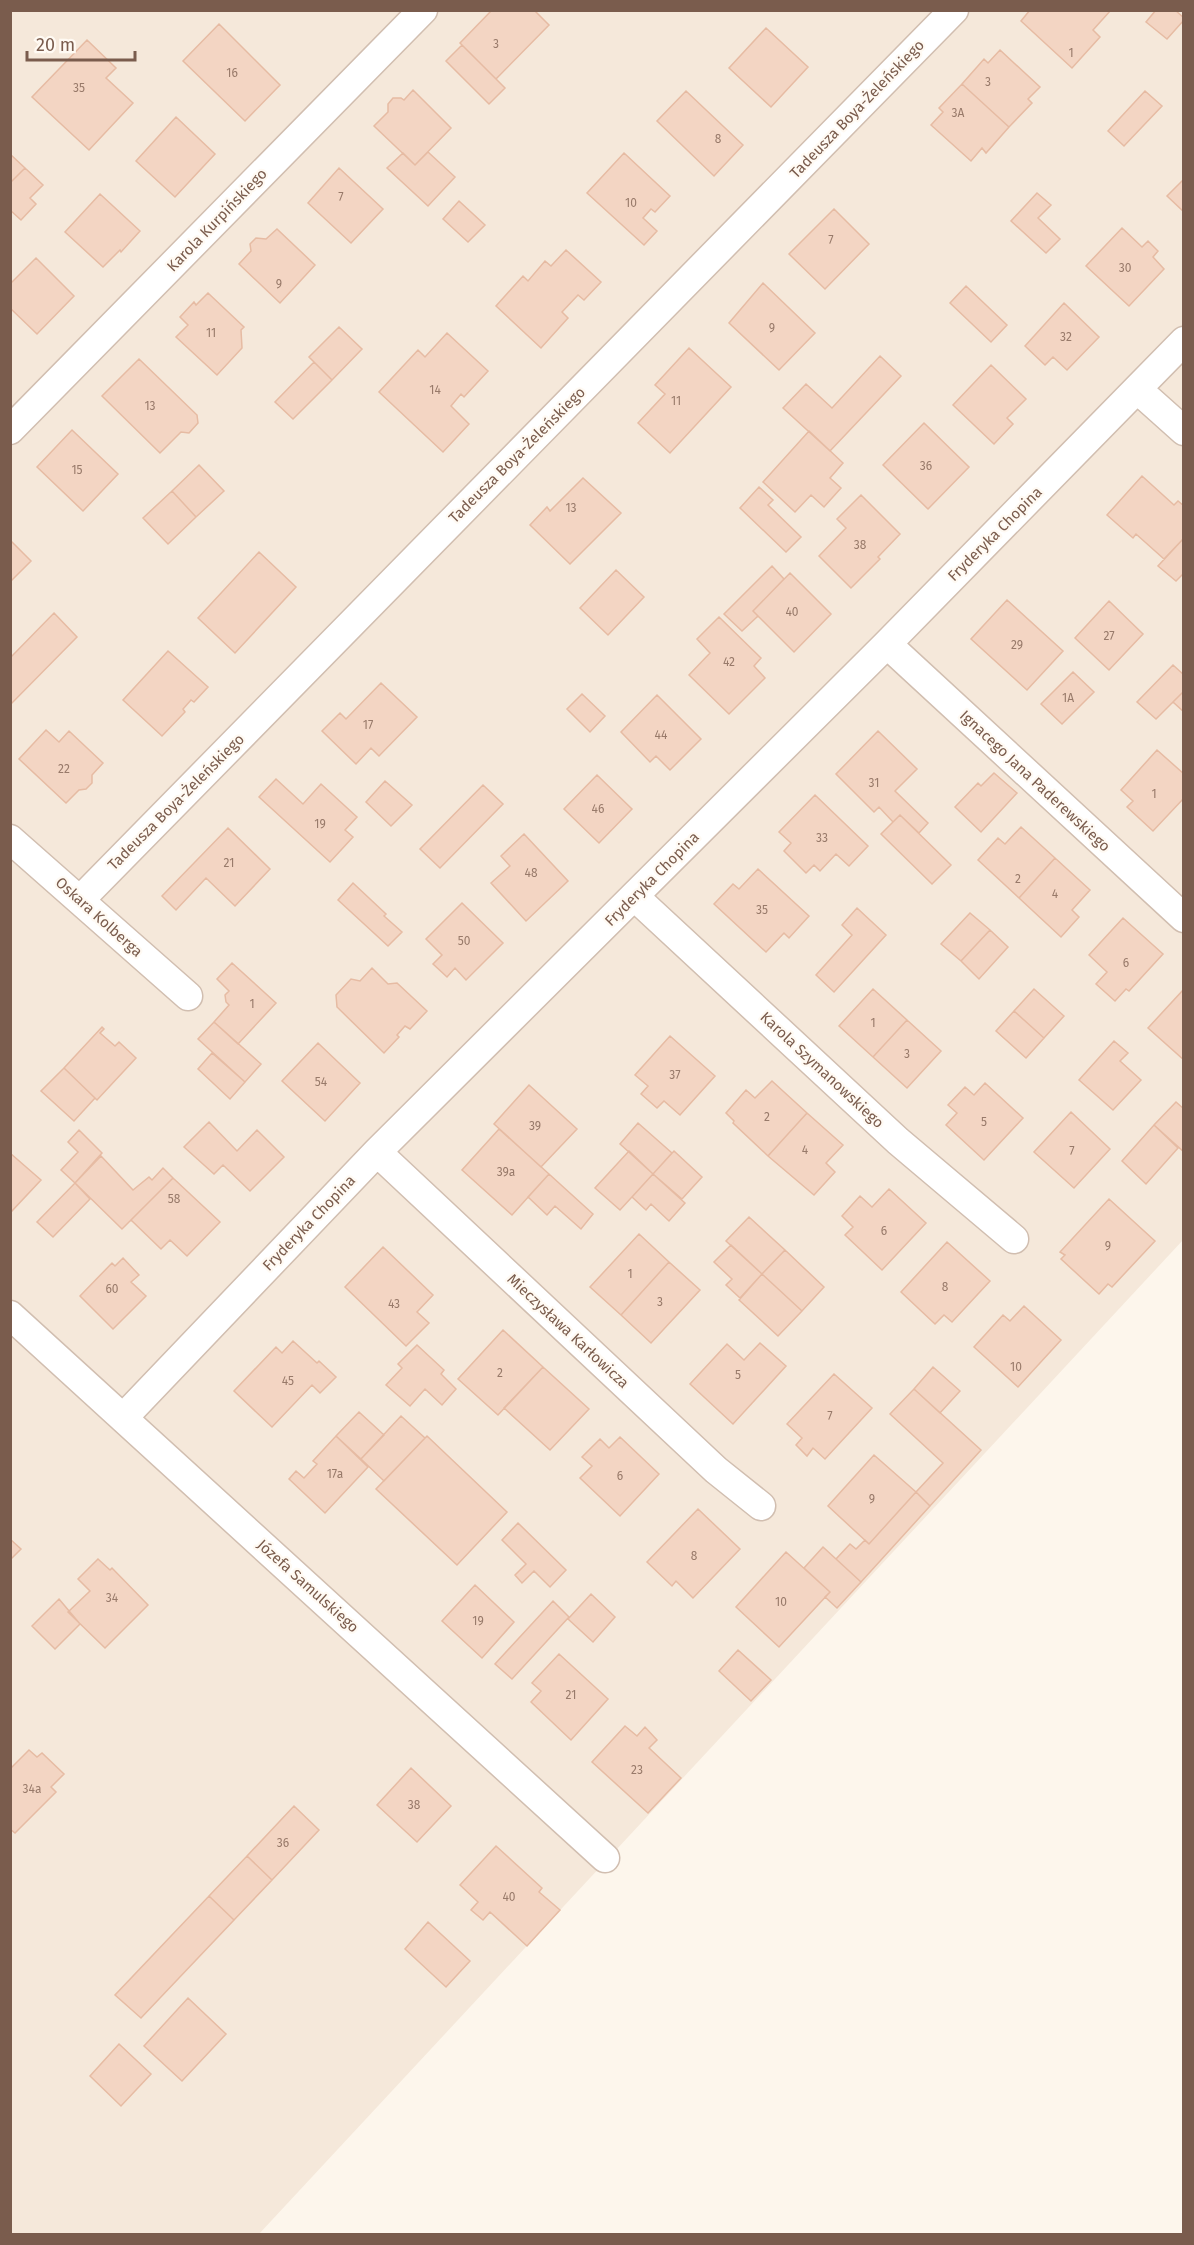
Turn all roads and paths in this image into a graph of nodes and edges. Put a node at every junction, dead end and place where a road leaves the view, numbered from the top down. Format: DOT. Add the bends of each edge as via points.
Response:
graph roads {
  1 [pos="423,10"];
  2 [pos="954,10"];
  3 [pos="1184,341"];
  4 [pos="1137,389"];
  5 [pos="10,430"];
  6 [pos="1184,431"];
  7 [pos="887,644"];
  8 [pos="10,839"];
  9 [pos="635,897"];
  10 [pos="80,900"];
  11 [pos="1184,918"];
  12 [pos="188,996"];
  13 [pos="377,1152"];
  14 [pos="1014,1239"];
  15 [pos="10,1315"];
  16 [pos="123,1418"];
  17 [pos="761,1506"];
  18 [pos="605,1858"];
  1 -- 5 [label="street, Karola Kurpińskiego"];
  2 -- 10 [label="street, Tadeusza Boya-Żeleńskiego"];
  3 -- 4 [label="street, Fryderyka Chopina"];
  4 -- 6 [label="street"];
  4 -- 7 [label="street, Fryderyka Chopina"];
  7 -- 9 [label="street, Fryderyka Chopina"];
  7 -- 11 [label="street, Ignacego Jana Paderewskiego"];
  8 -- 10 [label="street, Oskara Kolberga"];
  9 -- 13 [label="street, Fryderyka Chopina"];
  9 -- 14 [label="street, Karola Szymanowskiego" via="898,1141"];
  10 -- 12 [label="street, Oskara Kolberga"];
  13 -- 16 [label="street, Fryderyka Chopina"];
  13 -- 17 [label="street, Mieczysława Karłowicza" via="716,1470"];
  15 -- 16 [label="street, Józefa Samulskiego"];
  16 -- 18 [label="street, Józefa Samulskiego"];
}
